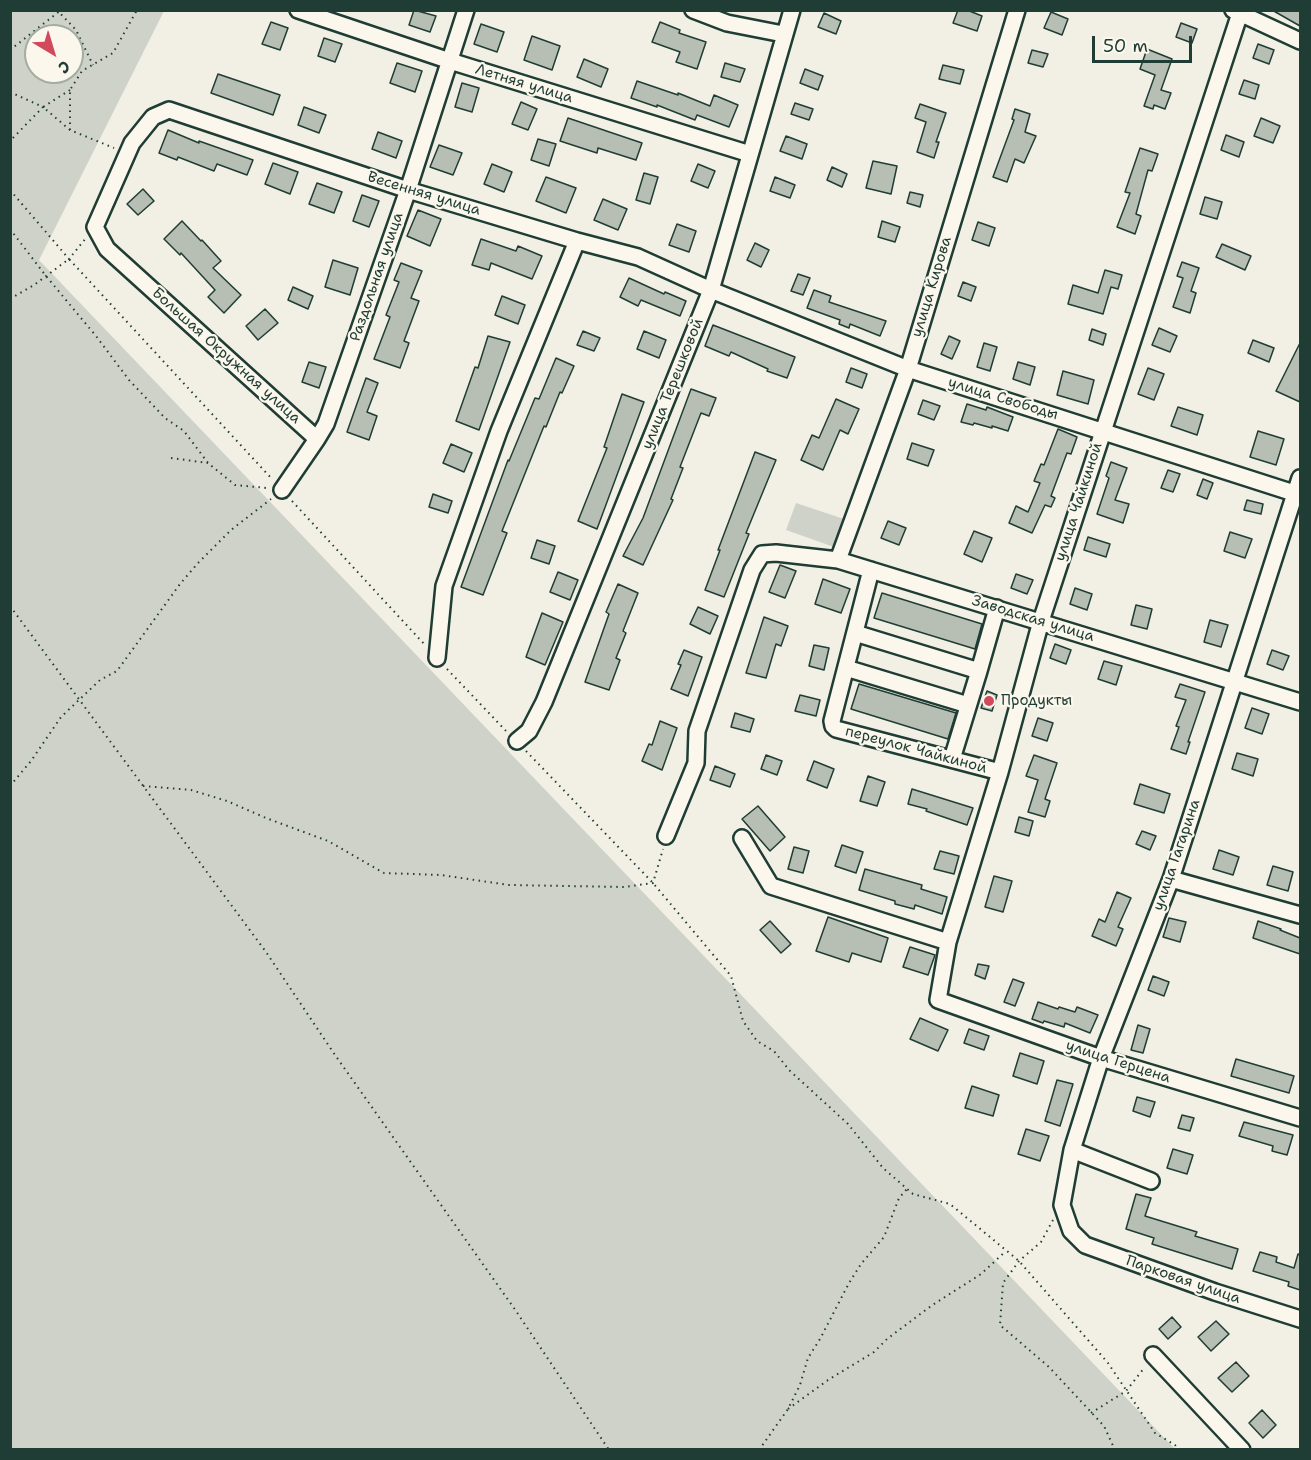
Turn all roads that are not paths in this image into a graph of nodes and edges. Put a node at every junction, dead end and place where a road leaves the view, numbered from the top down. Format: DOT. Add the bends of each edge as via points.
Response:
graph roads {
  1 [pos="298,10"];
  2 [pos="466,10"];
  3 [pos="693,10"];
  4 [pos="792,10"];
  5 [pos="1017,10"];
  6 [pos="1238,12"];
  7 [pos="783,34"];
  8 [pos="1300,41"];
  9 [pos="450,61"];
  10 [pos="750,154"];
  11 [pos="408,190"];
  12 [pos="95,227"];
  13 [pos="577,241"];
  14 [pos="711,290"];
  15 [pos="908,369"];
  16 [pos="1102,430"];
  17 [pos="317,439"];
  18 [pos="1300,478"];
  19 [pos="282,490"];
  20 [pos="1298,494"];
  21 [pos="837,560"];
  22 [pos="872,570"];
  23 [pos="997,608"];
  24 [pos="1041,621"];
  25 [pos="855,633"];
  26 [pos="437,658"];
  27 [pos="846,668"];
  28 [pos="979,671"];
  29 [pos="1234,682"];
  30 [pos="1300,702"];
  31 [pos="968,705"];
  32 [pos="516,741"];
  33 [pos="952,759"];
  34 [pos="1000,772"];
  35 [pos="666,836"];
  36 [pos="742,838"];
  37 [pos="1171,879"];
  38 [pos="1300,915"];
  39 [pos="948,942"];
  40 [pos="938,1000"];
  41 [pos="1101,1059"];
  42 [pos="1300,1118"];
  43 [pos="1072,1150"];
  44 [pos="1151,1181"];
  45 [pos="1071,1231"];
  46 [pos="1300,1319"];
  47 [pos="1154,1356"];
  48 [pos="1242,1449"];
  1 -- 9 [label="street, Летняя улица"];
  2 -- 9 [label="street, Раздольная улица"];
  3 -- 7 [label="street" via="727,23"];
  4 -- 7 [label="street, улица Терешковой"];
  5 -- 15 [label="street, улица Кирова"];
  6 -- 8 [label="street"];
  6 -- 16 [label="street, улица Чайкиной"];
  7 -- 10 [label="street, улица Терешковой"];
  9 -- 10 [label="street, Летняя улица"];
  9 -- 11 [label="street, Раздольная улица"];
  10 -- 14 [label="street, улица Терешковой"];
  11 -- 12 [label="street, Весенняя улица" via="169,110 153,117 141,130"];
  11 -- 13 [label="street, Весенняя улица"];
  11 -- 17 [label="street, Раздольная улица" via="326,424"];
  12 -- 17 [label="street, Большая Окружная улица" via="107,249"];
  13 -- 14 [label="street, Весенняя улица" via="638,257"];
  13 -- 26 [label="street" via="499,431 444,586"];
  14 -- 15 [label="street, улица Свободы"];
  14 -- 32 [label="street, улица Терешковой" via="544,702 529,731"];
  15 -- 16 [label="street, улица Свободы"];
  15 -- 21 [label="street, улица Кирова"];
  16 -- 20 [label="street, улица Свободы"];
  16 -- 24 [label="street, улица Чайкиной"];
  17 -- 19 [label="street"];
  18 -- 20 [label="street, улица Гагарина"];
  20 -- 29 [label="street, улица Гагарина"];
  21 -- 22 [label="street, Заводская улица"];
  21 -- 35 [label="street, Заводская улица" via="762,554 752,570 697,731 696,763"];
  22 -- 23 [label="street, Заводская улица"];
  22 -- 25 [label="street"];
  23 -- 24 [label="street, Заводская улица"];
  23 -- 28 [label="street"];
  24 -- 29 [label="street, Заводская улица"];
  24 -- 34 [label="street, улица Чайкиной"];
  25 -- 27 [label="street"];
  25 -- 28 [label="street"];
  27 -- 31 [label="street"];
  27 -- 33 [label="street, переулок Чайкиной" via="832,726"];
  28 -- 31 [label="street"];
  29 -- 30 [label="street, Заводская улица"];
  29 -- 37 [label="street, улица Гагарина"];
  31 -- 33 [label="street"];
  33 -- 34 [label="street, переулок Чайкиной"];
  34 -- 39 [label="street, улица Чайкиной"];
  36 -- 39 [label="street" via="771,886"];
  37 -- 38 [label="street"];
  37 -- 41 [label="street, улица Гагарина"];
  39 -- 40 [label="street, улица Чайкиной"];
  40 -- 41 [label="street, улица Герцена"];
  41 -- 42 [label="street, улица Герцена"];
  41 -- 43 [label="street, улица Гагарина"];
  43 -- 44 [label="street"];
  43 -- 45 [label="street, улица Гагарина" via="1062,1205"];
  45 -- 46 [label="street, Парковая улица" via="1085,1245"];
  47 -- 48 [label="street"];
}
